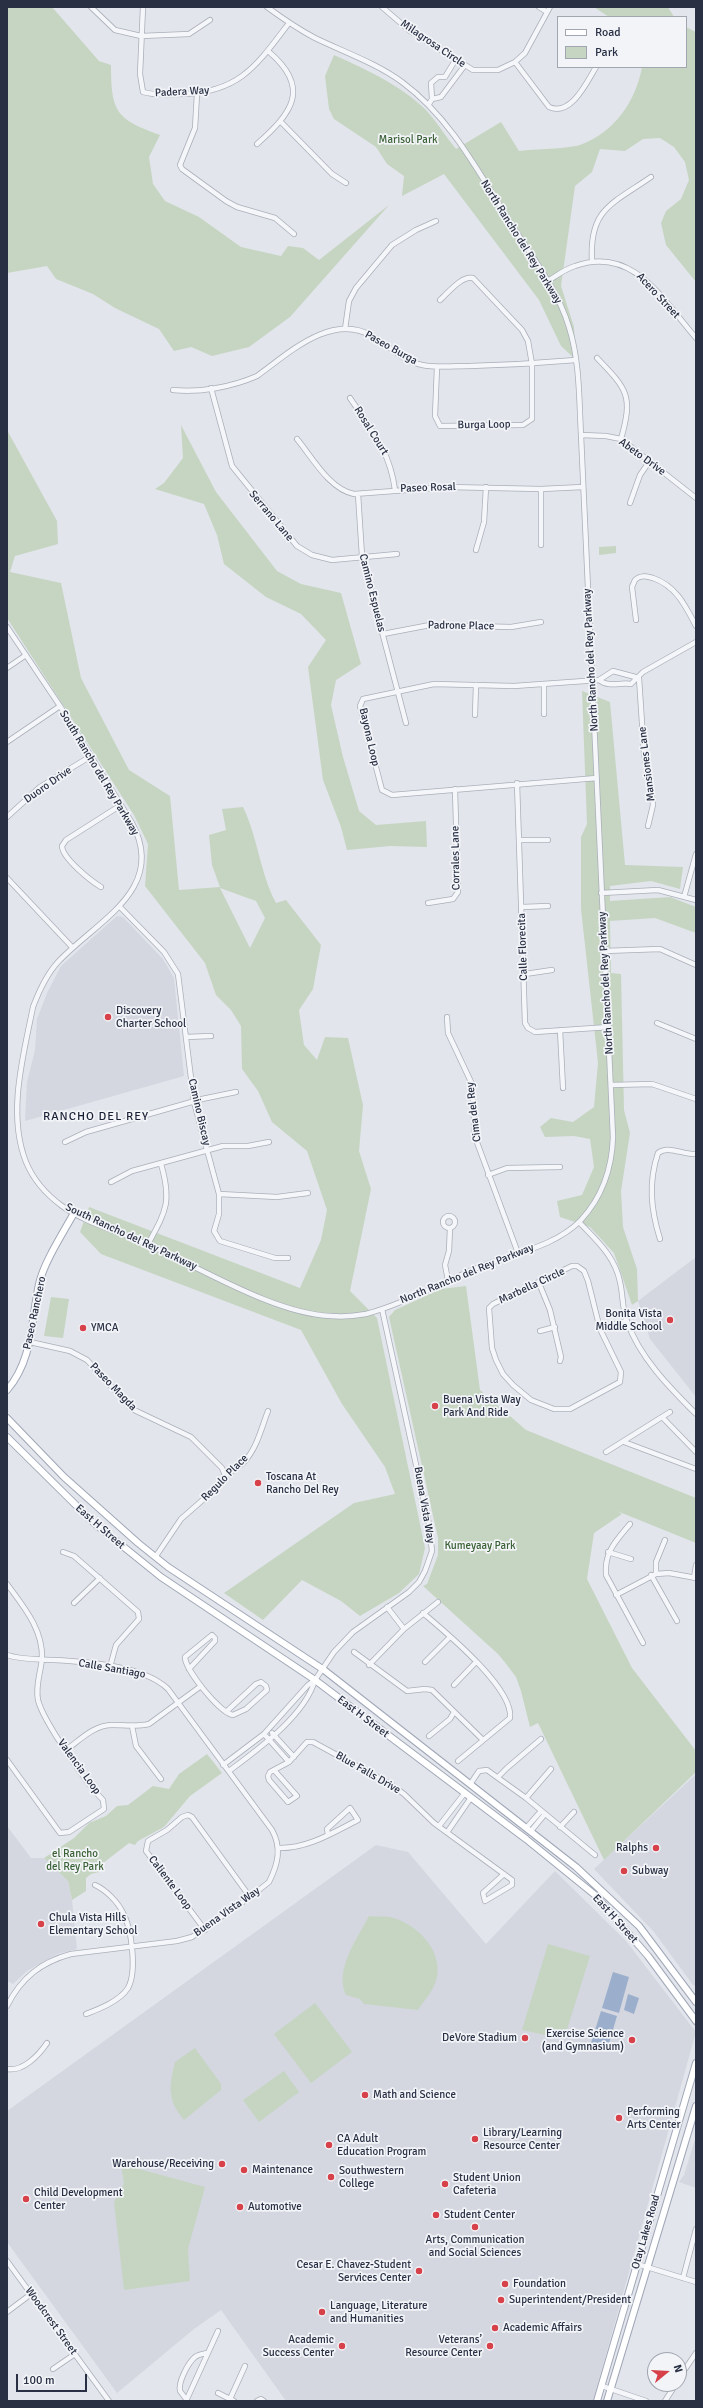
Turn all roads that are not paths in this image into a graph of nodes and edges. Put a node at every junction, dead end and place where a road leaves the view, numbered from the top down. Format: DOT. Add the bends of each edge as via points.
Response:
graph roads {
  1 [pos="91,7"];
  2 [pos="143,7"];
  3 [pos="267,7"];
  4 [pos="382,7"];
  5 [pos="539,7"];
  6 [pos="550,7"];
  7 [pos="547,12"];
  8 [pos="210,20"];
  9 [pos="288,23"];
  10 [pos="141,36"];
  11 [pos="268,51"];
  12 [pos="456,59"];
  13 [pos="515,62"];
  14 [pos="464,65"];
  15 [pos="595,68"];
  16 [pos="445,77"];
  17 [pos="452,82"];
  18 [pos="197,94"];
  19 [pos="430,102"];
  20 [pos="281,122"];
  21 [pos="256,144"];
  22 [pos="651,177"];
  23 [pos="346,182"];
  24 [pos="436,221"];
  25 [pos="294,234"];
  26 [pos="592,262"];
  27 [pos="548,281"];
  28 [pos="440,300"];
  29 [pos="346,329"];
  30 [pos="696,338"];
  31 [pos="597,358"];
  32 [pos="576,360"];
  33 [pos="532,364"];
  34 [pos="437,366"];
  35 [pos="211,388"];
  36 [pos="173,390"];
  37 [pos="350,398"];
  38 [pos="581,435"];
  39 [pos="297,439"];
  40 [pos="621,440"];
  41 [pos="649,462"];
  42 [pos="486,487"];
  43 [pos="583,487"];
  44 [pos="541,489"];
  45 [pos="395,490"];
  46 [pos="358,494"];
  47 [pos="696,498"];
  48 [pos="630,503"];
  49 [pos="541,545"];
  50 [pos="476,550"];
  51 [pos="397,554"];
  52 [pos="362,556"];
  53 [pos="636,620"];
  54 [pos="541,622"];
  55 [pos="696,626"];
  56 [pos="7,627"];
  57 [pos="383,634"];
  58 [pos="696,642"];
  59 [pos="26,655"];
  60 [pos="7,668"];
  61 [pos="623,674"];
  62 [pos="639,678"];
  63 [pos="592,680"];
  64 [pos="599,680"];
  65 [pos="624,682"];
  66 [pos="476,685"];
  67 [pos="544,685"];
  68 [pos="398,691"];
  69 [pos="60,706"];
  70 [pos="544,714"];
  71 [pos="475,715"];
  72 [pos="406,723"];
  73 [pos="7,742"];
  74 [pos="91,756"];
  75 [pos="597,778"];
  76 [pos="517,784"];
  77 [pos="455,789"];
  78 [pos="121,805"];
  79 [pos="7,817"];
  80 [pos="648,826"];
  81 [pos="520,840"];
  82 [pos="548,840"];
  83 [pos="696,854"];
  84 [pos="7,878"];
  85 [pos="101,887"];
  86 [pos="600,893"];
  87 [pos="684,896"];
  88 [pos="696,900"];
  89 [pos="428,903"];
  90 [pos="548,906"];
  91 [pos="120,907"];
  92 [pos="522,907"];
  93 [pos="72,947"];
  94 [pos="604,951"];
  95 [pos="696,965"];
  96 [pos="552,970"];
  97 [pos="525,974"];
  98 [pos="447,1017"];
  99 [pos="657,1023"];
  100 [pos="609,1027"];
  101 [pos="560,1030"];
  102 [pos="211,1036"];
  103 [pos="186,1037"];
  104 [pos="696,1039"];
  105 [pos="611,1085"];
  106 [pos="563,1088"];
  107 [pos="236,1092"];
  108 [pos="696,1099"];
  109 [pos="194,1102"];
  110 [pos="65,1142"];
  111 [pos="269,1142"];
  112 [pos="208,1151"];
  113 [pos="696,1154"];
  114 [pos="161,1164"];
  115 [pos="560,1168"];
  116 [pos="488,1175"];
  117 [pos="111,1182"];
  118 [pos="308,1193"];
  119 [pos="220,1194"];
  120 [pos="74,1213"];
  121 [pos="579,1222"];
  122 [pos="450,1228"];
  123 [pos="660,1239"];
  124 [pos="148,1244"];
  125 [pos="518,1253"];
  126 [pos="288,1258"];
  127 [pos="448,1280"];
  128 [pos="539,1283"];
  129 [pos="382,1309"];
  130 [pos="626,1321"];
  131 [pos="555,1327"];
  132 [pos="600,1329"];
  133 [pos="540,1331"];
  134 [pos="30,1342"];
  135 [pos="560,1362"];
  136 [pos="7,1390"];
  137 [pos="268,1412"];
  138 [pos="670,1412"];
  139 [pos="696,1414"];
  140 [pos="7,1418"];
  141 [pos="663,1418"];
  142 [pos="7,1437"];
  143 [pos="624,1442"];
  144 [pos="606,1452"];
  145 [pos="696,1452"];
  146 [pos="696,1468"];
  147 [pos="225,1475"];
  148 [pos="630,1524"];
  149 [pos="665,1540"];
  150 [pos="63,1552"];
  151 [pos="608,1552"];
  152 [pos="156,1556"];
  153 [pos="631,1559"];
  154 [pos="696,1565"];
  155 [pos="653,1575"];
  156 [pos="100,1578"];
  157 [pos="695,1578"];
  158 [pos="7,1584"];
  159 [pos="616,1595"];
  160 [pos="438,1602"];
  161 [pos="74,1603"];
  162 [pos="387,1607"];
  163 [pos="423,1613"];
  164 [pos="677,1621"];
  165 [pos="404,1629"];
  166 [pos="450,1637"];
  167 [pos="643,1643"];
  168 [pos="354,1652"];
  169 [pos="7,1655"];
  170 [pos="42,1659"];
  171 [pos="425,1662"];
  172 [pos="476,1662"];
  173 [pos="369,1665"];
  174 [pos="110,1667"];
  175 [pos="189,1669"];
  176 [pos="324,1670"];
  177 [pos="315,1680"];
  178 [pos="454,1685"];
  179 [pos="201,1686"];
  180 [pos="178,1704"];
  181 [pos="226,1712"];
  182 [pos="454,1712"];
  183 [pos="132,1726"];
  184 [pos="268,1730"];
  185 [pos="264,1734"];
  186 [pos="273,1735"];
  187 [pos="429,1736"];
  188 [pos="269,1739"];
  189 [pos="541,1739"];
  190 [pos="483,1740"];
  191 [pos="66,1750"];
  192 [pos="294,1757"];
  193 [pos="7,1760"];
  194 [pos="458,1761"];
  195 [pos="289,1762"];
  196 [pos="223,1765"];
  197 [pos="551,1768"];
  198 [pos="274,1770"];
  199 [pos="229,1771"];
  200 [pos="498,1777"];
  201 [pos="161,1779"];
  202 [pos="471,1783"];
  203 [pos="464,1794"];
  204 [pos="526,1798"];
  205 [pos="470,1799"];
  206 [pos="543,1812"];
  207 [pos="574,1812"];
  208 [pos="439,1826"];
  209 [pos="560,1826"];
  210 [pos="529,1829"];
  211 [pos="448,1831"];
  212 [pos="328,1834"];
  213 [pos="278,1848"];
  214 [pos="595,1855"];
  215 [pos="504,1874"];
  216 [pos="95,1885"];
  217 [pos="250,1897"];
  218 [pos="205,1930"];
  219 [pos="131,1946"];
  220 [pos="693,1994"];
  221 [pos="696,2002"];
  222 [pos="7,2006"];
  223 [pos="86,2014"];
  224 [pos="696,2021"];
  225 [pos="47,2043"];
  226 [pos="696,2063"];
  227 [pos="7,2069"];
  228 [pos="696,2106"];
  229 [pos="696,2229"];
  230 [pos="7,2260"];
  231 [pos="637,2264"];
  232 [pos="646,2267"];
  233 [pos="683,2278"];
  234 [pos="696,2282"];
  235 [pos="31,2294"];
  236 [pos="7,2312"];
  237 [pos="218,2331"];
  238 [pos="207,2353"];
  239 [pos="696,2353"];
  240 [pos="75,2354"];
  241 [pos="245,2366"];
  242 [pos="687,2366"];
  243 [pos="53,2369"];
  244 [pos="602,2386"];
  245 [pos="611,2389"];
  246 [pos="218,2392"];
  247 [pos="671,2392"];
  248 [pos="186,2400"];
  249 [pos="232,2400"];
  250 [pos="109,2401"];
  251 [pos="257,2401"];
  252 [pos="264,2401"];
  253 [pos="597,2401"];
  254 [pos="607,2401"];
  255 [pos="646,2401"];
  256 [pos="666,2401"];
  1 -- 10 [label="street" via="115,30"];
  2 -- 10 [label="street"];
  3 -- 9 [label="street, North Rancho del Rey Parkway"];
  4 -- 12 [label="street, Milagrosa Circle" via="410,31"];
  5 -- 7 [label="street"];
  6 -- 7 [label="street, Milagrosa Circle"];
  7 -- 13 [label="street, Milagrosa Circle" via="525,53"];
  8 -- 10 [label="street" via="189,34"];
  9 -- 11 [label="street, Padera Way"];
  9 -- 19 [label="street, North Rancho del Rey Parkway" via="375,66"];
  10 -- 18 [label="street, Padera Way" via="140,74 143,92 154,95"];
  11 -- 18 [label="street, Padera Way" via="252,70 237,81 217,90"];
  11 -- 20 [label="street" via="286,68 292,83 291,104"];
  12 -- 14 [label="street, Milagrosa Circle"];
  12 -- 16 [label="street"];
  13 -- 14 [label="street, Milagrosa Circle" via="498,70 473,70"];
  13 -- 15 [label="street" via="549,107 556,110 580,93"];
  14 -- 17 [label="street"];
  16 -- 17 [label="street"];
  16 -- 19 [label="street" via="438,77 431,83"];
  17 -- 19 [label="street" via="441,97"];
  18 -- 25 [label="street" via="197,116 188,150 180,164 182,170 226,201 237,207 275,218"];
  19 -- 27 [label="street, North Rancho del Rey Parkway"];
  20 -- 21 [label="street"];
  20 -- 23 [label="street" via="332,174"];
  22 -- 26 [label="street" via="607,207 599,217 592,235"];
  24 -- 29 [label="street" via="392,245 353,294 346,314"];
  26 -- 27 [label="street, Acero Street" via="573,266"];
  26 -- 30 [label="street, Acero Street" via="620,264 637,272"];
  27 -- 32 [label="street, North Rancho del Rey Parkway" via="566,317"];
  28 -- 33 [label="street" via="460,282 468,277 474,278 524,333 530,346"];
  29 -- 34 [label="street, Paseo Burga" via="371,335 411,361"];
  29 -- 35 [label="street, Paseo Burga" via="329,331 311,339 252,378"];
  31 -- 40 [label="street" via="619,381 626,395 627,415"];
  32 -- 33 [label="street, Paseo Burga"];
  32 -- 38 [label="street, North Rancho del Rey Parkway"];
  33 -- 34 [label="street, Paseo Burga"];
  33 -- 34 [label="street, Burga Loop" via="533,413 532,419 523,425 440,426 435,416"];
  35 -- 36 [label="street, Paseo Burga" via="185,392"];
  35 -- 52 [label="street, Serrano Lane" via="232,466 286,536 302,550 318,557 339,560"];
  37 -- 45 [label="street, Rosal Court" via="386,452"];
  38 -- 40 [label="street, Abeto Drive" via="606,436"];
  38 -- 43 [label="street, North Rancho del Rey Parkway"];
  39 -- 46 [label="street, Paseo Rosal" via="337,487"];
  40 -- 41 [label="street, Abeto Drive"];
  41 -- 47 [label="street, Abeto Drive"];
  41 -- 48 [label="street" via="640,475"];
  42 -- 44 [label="street, Paseo Rosal"];
  42 -- 45 [label="street, Paseo Rosal"];
  42 -- 50 [label="street" via="484,522"];
  43 -- 44 [label="street, Paseo Rosal"];
  43 -- 63 [label="street, North Rancho del Rey Parkway"];
  44 -- 49 [label="street"];
  45 -- 46 [label="street, Paseo Rosal"];
  46 -- 52 [label="street, Camino Espuelas"];
  51 -- 52 [label="street, Serrano Lane"];
  52 -- 57 [label="street, Camino Espuelas"];
  53 -- 55 [label="street" via="632,584 641,576 671,587"];
  54 -- 57 [label="street, Padrone Place" via="512,627 430,625"];
  56 -- 59 [label="street, South Rancho del Rey Parkway"];
  57 -- 68 [label="street, Camino Espuelas"];
  58 -- 62 [label="street" via="644,672"];
  59 -- 60 [label="street"];
  59 -- 69 [label="street, South Rancho del Rey Parkway"];
  61 -- 62 [label="street"];
  61 -- 64 [label="street" via="613,671"];
  61 -- 65 [label="street"];
  62 -- 65 [label="street, Bayona Loop" via="631,684"];
  62 -- 80 [label="street, Mansiones Lane" via="644,754 653,805"];
  63 -- 64 [label="street, Bayona Loop"];
  63 -- 67 [label="street, Bayona Loop"];
  63 -- 75 [label="street, North Rancho del Rey Parkway"];
  64 -- 65 [label="street, Bayona Loop" via="609,685"];
  66 -- 67 [label="street, Bayona Loop"];
  66 -- 68 [label="street, Bayona Loop" via="434,684"];
  66 -- 71 [label="street"];
  67 -- 70 [label="street"];
  68 -- 72 [label="street, Camino Espuelas"];
  68 -- 77 [label="street, Bayona Loop" via="363,699 360,706 382,790 392,795"];
  69 -- 73 [label="street"];
  69 -- 74 [label="street, South Rancho del Rey Parkway"];
  74 -- 78 [label="street, South Rancho del Rey Parkway"];
  74 -- 79 [label="street, Duoro Drive" via="40,787"];
  75 -- 76 [label="street, Bayona Loop"];
  75 -- 86 [label="street, North Rancho del Rey Parkway"];
  76 -- 77 [label="street, Bayona Loop"];
  76 -- 81 [label="street, Calle Florecita"];
  77 -- 89 [label="street, Corrales Lane" via="458,892 453,899"];
  78 -- 85 [label="street" via="66,840 62,846 66,856 91,881"];
  78 -- 91 [label="street, South Rancho del Rey Parkway" via="138,835 141,860 136,884"];
  81 -- 82 [label="street"];
  81 -- 92 [label="street, Calle Florecita"];
  83 -- 87 [label="street"];
  84 -- 93 [label="street"];
  86 -- 87 [label="street" via="650,890"];
  86 -- 94 [label="street, North Rancho del Rey Parkway"];
  87 -- 88 [label="street"];
  90 -- 92 [label="street"];
  91 -- 93 [label="street, South Rancho del Rey Parkway"];
  91 -- 103 [label="street, Camino Biscay" via="164,952 178,974"];
  92 -- 97 [label="street, Calle Florecita"];
  93 -- 120 [label="street, South Rancho del Rey Parkway" via="47,977 33,1007 17,1110 17,1131 35,1178 61,1205"];
  94 -- 95 [label="street" via="660,949"];
  94 -- 100 [label="street, North Rancho del Rey Parkway"];
  96 -- 97 [label="street"];
  97 -- 101 [label="street, Calle Florecita" via="526,1026 535,1032"];
  98 -- 116 [label="street, Cima del Rey" via="448,1033 472,1084 475,1137"];
  99 -- 104 [label="street"];
  100 -- 101 [label="street, Calle Florecita"];
  100 -- 105 [label="street, North Rancho del Rey Parkway"];
  101 -- 106 [label="street"];
  102 -- 103 [label="street"];
  103 -- 109 [label="street, Camino Biscay"];
  105 -- 108 [label="street" via="652,1084"];
  105 -- 121 [label="street, North Rancho del Rey Parkway" via="613,1137 608,1175 598,1197"];
  107 -- 109 [label="street"];
  109 -- 110 [label="street" via="86,1132"];
  109 -- 112 [label="street, Camino Biscay"];
  111 -- 112 [label="street" via="248,1146 223,1146"];
  112 -- 114 [label="street"];
  112 -- 119 [label="street, Camino Biscay"];
  113 -- 123 [label="street" via="689,1155 670,1149 658,1153 651,1196"];
  114 -- 117 [label="street" via="132,1171"];
  114 -- 124 [label="street" via="167,1188 167,1201"];
  115 -- 116 [label="street" via="507,1168"];
  116 -- 125 [label="street, Cima del Rey"];
  118 -- 119 [label="street" via="277,1197"];
  119 -- 126 [label="street, Camino Biscay" via="219,1214 214,1231 216,1238 275,1258"];
  120 -- 124 [label="street, South Rancho del Rey Parkway"];
  120 -- 134 [label="main road, Paseo Ranchero" via="40,1283"];
  121 -- 125 [label="street, North Rancho del Rey Parkway" via="556,1238"];
  121 -- 130 [label="street" via="602,1246 616,1267"];
  122 -- 127 [label="street" via="449,1251 445,1264"];
  124 -- 129 [label="street, South Rancho del Rey Parkway" via="274,1304 297,1311 332,1316 363,1314"];
  125 -- 127 [label="street, North Rancho del Rey Parkway"];
  127 -- 129 [label="street, North Rancho del Rey Parkway"];
  128 -- 131 [label="street"];
  128 -- 132 [label="street, Marbella Circle" via="572,1266 581,1268 593,1297"];
  128 -- 132 [label="street, Marbella Circle" via="489,1308 492,1348 496,1360 503,1374 531,1400 554,1409 570,1409 619,1383 621,1372"];
  129 -- 162 [label="street, Buena Vista Way" via="429,1524 432,1551 419,1582"];
  130 -- 132 [label="street"];
  130 -- 139 [label="street" via="645,1356 662,1379"];
  131 -- 133 [label="street"];
  131 -- 135 [label="street"];
  134 -- 136 [label="main road, Paseo Ranchero" via="22,1367"];
  134 -- 147 [label="street, Paseo Magda" via="70,1351 87,1360 132,1409 191,1437 222,1468"];
  137 -- 147 [label="street, Regulo Place" via="258,1440 244,1462"];
  138 -- 141 [label="street"];
  140 -- 152 [label="main road, East H Street" via="101,1512"];
  141 -- 143 [label="street"];
  141 -- 145 [label="street"];
  142 -- 177 [label="main road, East H Street" via="56,1487 130,1554"];
  143 -- 144 [label="street"];
  143 -- 146 [label="street"];
  147 -- 152 [label="street, Regulo Place" via="222,1483 181,1519"];
  148 -- 151 [label="street"];
  149 -- 155 [label="street"];
  150 -- 156 [label="street" via="74,1556"];
  151 -- 153 [label="street"];
  151 -- 159 [label="street" via="606,1575"];
  152 -- 176 [label="main road, East H Street"];
  154 -- 157 [label="street"];
  155 -- 157 [label="street" via="669,1573"];
  155 -- 159 [label="street"];
  155 -- 164 [label="street"];
  156 -- 161 [label="street"];
  156 -- 174 [label="street" via="138,1612 139,1619 116,1645"];
  158 -- 170 [label="street, Valencia Loop" via="33,1622 40,1639"];
  159 -- 167 [label="street"];
  160 -- 163 [label="street"];
  162 -- 165 [label="street"];
  162 -- 176 [label="street, Buena Vista Way" via="353,1632 334,1652"];
  163 -- 165 [label="street"];
  163 -- 166 [label="street"];
  165 -- 173 [label="street"];
  166 -- 171 [label="street"];
  166 -- 172 [label="street"];
  168 -- 173 [label="street"];
  169 -- 170 [label="street, Calle Santiago"];
  170 -- 174 [label="street, Calle Santiago"];
  170 -- 191 [label="street, Valencia Loop" via="38,1683 39,1701 44,1717"];
  172 -- 178 [label="street"];
  172 -- 190 [label="street" via="486,1671 503,1695 510,1714 510,1718"];
  173 -- 182 [label="street" via="407,1691 432,1690"];
  174 -- 180 [label="street, Calle Santiago" via="141,1672 155,1679 168,1689"];
  175 -- 175 [label="street" via="215,1638 209,1636 185,1657"];
  175 -- 179 [label="street"];
  176 -- 177 [label="street, Buena Vista Way"];
  176 -- 202 [label="main road, East H Street"];
  177 -- 184 [label="street, Buena Vista Way"];
  177 -- 186 [label="street, Buena Vista Way" via="311,1692"];
  177 -- 203 [label="main road, East H Street"];
  179 -- 180 [label="street"];
  179 -- 181 [label="street"];
  180 -- 183 [label="street" via="149,1724"];
  180 -- 196 [label="street, Calle Santiago"];
  181 -- 181 [label="street" via="231,1715 238,1714 267,1690 264,1684 256,1684"];
  182 -- 187 [label="street" via="450,1719"];
  182 -- 190 [label="street" via="470,1724"];
  183 -- 191 [label="street" via="100,1727"];
  183 -- 201 [label="street" via="136,1746"];
  184 -- 185 [label="street, Buena Vista Way"];
  184 -- 186 [label="street"];
  185 -- 188 [label="street"];
  185 -- 196 [label="street, Buena Vista Way"];
  186 -- 188 [label="street, Buena Vista Way"];
  186 -- 192 [label="street"];
  188 -- 195 [label="street"];
  188 -- 199 [label="street, Buena Vista Way"];
  189 -- 200 [label="street"];
  190 -- 194 [label="street"];
  191 -- 193 [label="street, Valencia Loop" via="105,1804 104,1809 64,1833 56,1830"];
  192 -- 195 [label="street, Blue Falls Drive"];
  192 -- 208 [label="street, Blue Falls Drive" via="307,1742 313,1742 390,1784"];
  195 -- 198 [label="street, Blue Falls Drive"];
  196 -- 199 [label="street"];
  197 -- 204 [label="street"];
  198 -- 198 [label="street" via="297,1796 288,1802 268,1776"];
  199 -- 213 [label="street" via="272,1830"];
  200 -- 202 [label="street" via="484,1770 479,1771"];
  200 -- 204 [label="street"];
  202 -- 210 [label="main road, East H Street"];
  203 -- 205 [label="main road, East H Street"];
  203 -- 208 [label="street"];
  204 -- 206 [label="street"];
  205 -- 211 [label="street"];
  205 -- 224 [label="main road, East H Street" via="526,1839 595,1895 648,1956"];
  206 -- 209 [label="street"];
  206 -- 210 [label="street"];
  207 -- 209 [label="street"];
  208 -- 211 [label="street, Blue Falls Drive"];
  209 -- 214 [label="street"];
  210 -- 220 [label="main road, East H Street" via="592,1880 639,1926"];
  211 -- 215 [label="street, Blue Falls Drive"];
  212 -- 212 [label="street" via="327,1829 350,1808 358,1820"];
  212 -- 213 [label="street" via="301,1846"];
  213 -- 217 [label="street, Buena Vista Way" via="277,1860 269,1882"];
  215 -- 215 [label="street" via="512,1880 512,1885 485,1901 483,1893"];
  216 -- 219 [label="street" via="106,1892 123,1912"];
  217 -- 218 [label="street, Buena Vista Way"];
  217 -- 218 [label="street, Caliente Loop" via="192,1817 182,1817 148,1841 146,1851"];
  218 -- 219 [label="street, Buena Vista Way" via="177,1941"];
  219 -- 222 [label="street, Buena Vista Way" via="57,1958 28,1976"];
  219 -- 223 [label="street" via="133,1966 128,1988 110,2003"];
  220 -- 221 [label="main road, East H Street"];
  225 -- 227 [label="street" via="36,2057 23,2066"];
  226 -- 231 [label="main road, Otay Lakes Road"];
  228 -- 232 [label="main road, Otay Lakes Road" via="676,2178"];
  229 -- 233 [label="street"];
  230 -- 235 [label="street, Woodcrest Street"];
  231 -- 232 [label="street"];
  231 -- 244 [label="main road, Otay Lakes Road"];
  232 -- 233 [label="street"];
  232 -- 245 [label="main road, Otay Lakes Road" via="632,2326"];
  233 -- 234 [label="street"];
  235 -- 236 [label="street"];
  235 -- 240 [label="street, Woodcrest Street"];
  237 -- 238 [label="street"];
  238 -- 248 [label="street"];
  238 -- 248 [label="street" via="193,2359 180,2383 180,2391"];
  239 -- 242 [label="street"];
  240 -- 243 [label="street"];
  240 -- 250 [label="street, Woodcrest Street"];
  241 -- 249 [label="street"];
  244 -- 245 [label="street"];
  244 -- 253 [label="main road, Otay Lakes Road"];
  245 -- 254 [label="main road, Otay Lakes Road"];
  245 -- 255 [label="street"];
  246 -- 249 [label="street"];
  247 -- 256 [label="street"];
  251 -- 252 [label="street"];
}
